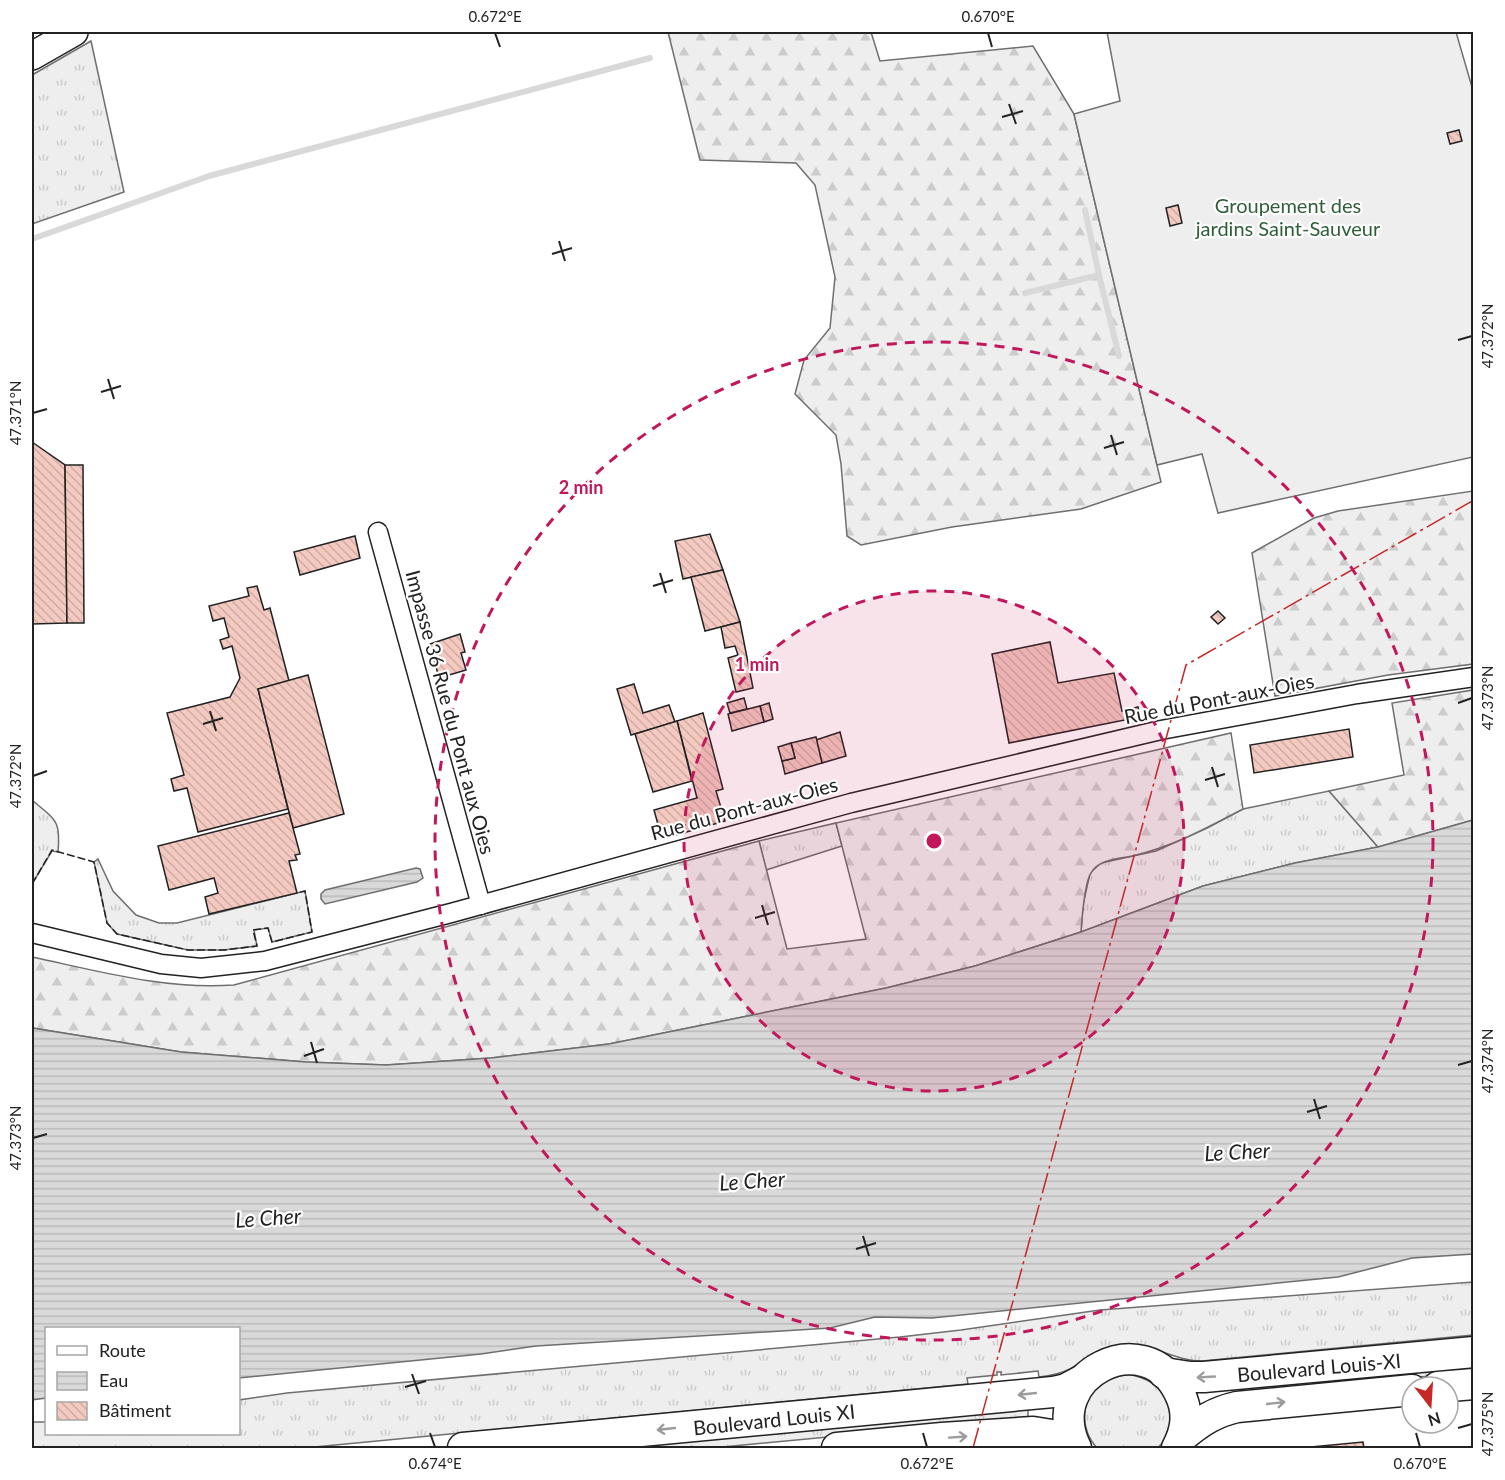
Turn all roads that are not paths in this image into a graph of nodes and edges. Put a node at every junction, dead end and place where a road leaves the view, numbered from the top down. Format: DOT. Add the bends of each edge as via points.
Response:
graph roads {
  1 [pos="74,32"];
  2 [pos="32,56"];
  3 [pos="378,532"];
  4 [pos="1473,677"];
  5 [pos="481,905"];
  6 [pos="32,933"];
  7 [pos="1473,1352"];
  8 [pos="1164,1373"];
  9 [pos="1083,1380"];
  10 [pos="1400,1391"];
  11 [pos="1181,1442"];
  12 [pos="1074,1443"];
  13 [pos="463,1449"];
  14 [pos="837,1449"];
  1 -- 2 [label="main road"];
  3 -- 5 [label="street, Impasse 36 Rue du Pont aux Oies"];
  4 -- 5 [label="street, Rue du Pont-aux-Oies" via="1161,730 851,803"];
  5 -- 6 [label="street, Rue du Pont-aux-Oies" via="265,961 211,967 161,964"];
  7 -- 8 [label="main road, Boulevard Louis-XI, one-way" via="1204,1377"];
  8 -- 9 [label="main road, Boulevard Louis XI" via="1137,1360 1122,1360 1094,1370"];
  8 -- 11 [label="main road" via="1184,1401 1186,1418"];
  9 -- 12 [label="main road" via="1069,1407 1068,1423"];
  9 -- 13 [label="main road, Boulevard Louis XI, one-way" via="1053,1392"];
  11 -- 10 [label="main road, Boulevard Louis-XI, one-way" via="1200,1421 1237,1407"];
  14 -- 12 [label="main road, Boulevard Louis XI, one-way" via="1033,1432"];
}
